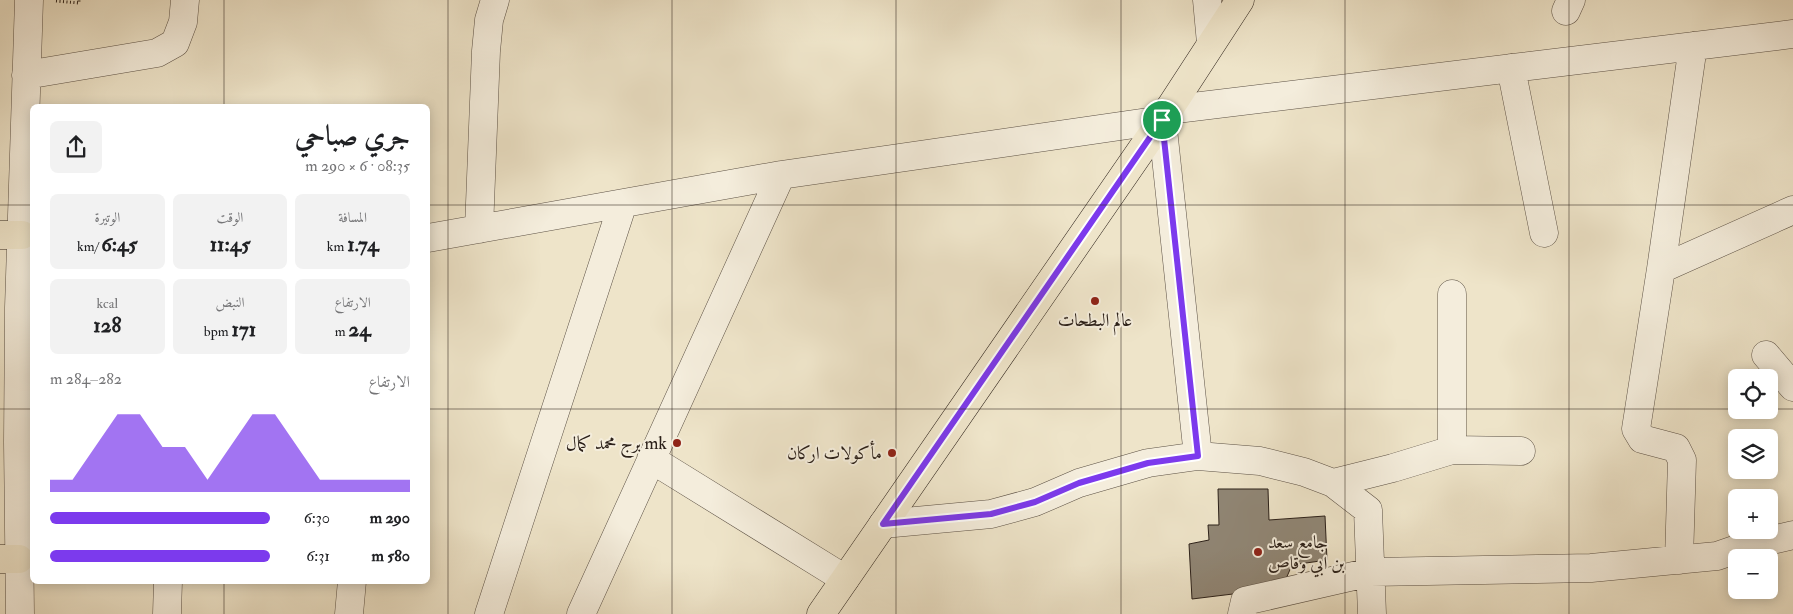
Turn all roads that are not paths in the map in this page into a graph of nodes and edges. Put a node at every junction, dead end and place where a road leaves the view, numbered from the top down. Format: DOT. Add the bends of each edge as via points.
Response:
graph roads {
  1 [pos="41,0"];
  2 [pos="185,0"];
  3 [pos="495,0"];
  4 [pos="1207,0"];
  5 [pos="1240,0"];
  6 [pos="1793,34"];
  7 [pos="1211,44"];
  8 [pos="1693,46"];
  9 [pos="1511,68"];
  10 [pos="26,75"];
  11 [pos="1165,115"];
  12 [pos="780,175"];
  13 [pos="623,203"];
  14 [pos="1793,210"];
  15 [pos="479,229"];
  16 [pos="1544,233"];
  17 [pos="11,235"];
  18 [pos="430,238"];
  19 [pos="1661,269"];
  20 [pos="1452,294"];
  21 [pos="26,307"];
  22 [pos="1766,355"];
  23 [pos="1793,387"];
  24 [pos="25,440"];
  25 [pos="1452,450"];
  26 [pos="1520,451"];
  27 [pos="1198,456"];
  28 [pos="651,459"];
  29 [pos="1332,483"];
  30 [pos="883,524"];
  31 [pos="1793,535"];
  32 [pos="10,559"];
  33 [pos="1679,560"];
  34 [pos="1371,572"];
  35 [pos="845,579"];
  36 [pos="168,584"];
  37 [pos="352,584"];
  38 [pos="352,613"];
  39 [pos="20,614"];
  40 [pos="167,614"];
  41 [pos="490,614"];
  42 [pos="581,614"];
  43 [pos="821,614"];
  44 [pos="1242,614"];
  45 [pos="1372,614"];
  1 -- 10 [label="street"];
  2 -- 10 [label="street" via="183,22 175,43 157,53"];
  3 -- 15 [label="street" via="486,51"];
  4 -- 7 [label="street"];
  5 -- 7 [label="main road"];
  6 -- 8 [label="street"];
  7 -- 11 [label="main road"];
  8 -- 9 [label="street"];
  8 -- 19 [label="street"];
  9 -- 11 [label="street"];
  9 -- 16 [label="street"];
  10 -- 17 [label="street"];
  11 -- 12 [label="street"];
  11 -- 27 [label="street"];
  11 -- 30 [label="main road"];
  12 -- 13 [label="street"];
  12 -- 28 [label="street"];
  13 -- 15 [label="street"];
  13 -- 41 [label="street"];
  14 -- 19 [label="street"];
  15 -- 18 [label="street"];
  17 -- 21 [label="street"];
  19 -- 33 [label="street" via="1636,429 1642,439 1676,448 1682,460"];
  20 -- 25 [label="street"];
  21 -- 24 [label="street"];
  22 -- 23 [label="street"];
  24 -- 32 [label="street"];
  25 -- 26 [label="street"];
  25 -- 29 [label="street"];
  27 -- 29 [label="street" via="1260,461"];
  27 -- 30 [label="street" via="1148,463 991,514"];
  28 -- 35 [label="street"];
  28 -- 42 [label="street"];
  29 -- 34 [label="street" via="1368,510"];
  30 -- 35 [label="main road"];
  31 -- 33 [label="street" via="1717,556"];
  32 -- 39 [label="street"];
  33 -- 34 [label="street" via="1591,568"];
  34 -- 44 [label="street" via="1244,601"];
  34 -- 45 [label="street"];
  35 -- 43 [label="main road"];
  36 -- 40 [label="street"];
  37 -- 38 [label="street"];
}
